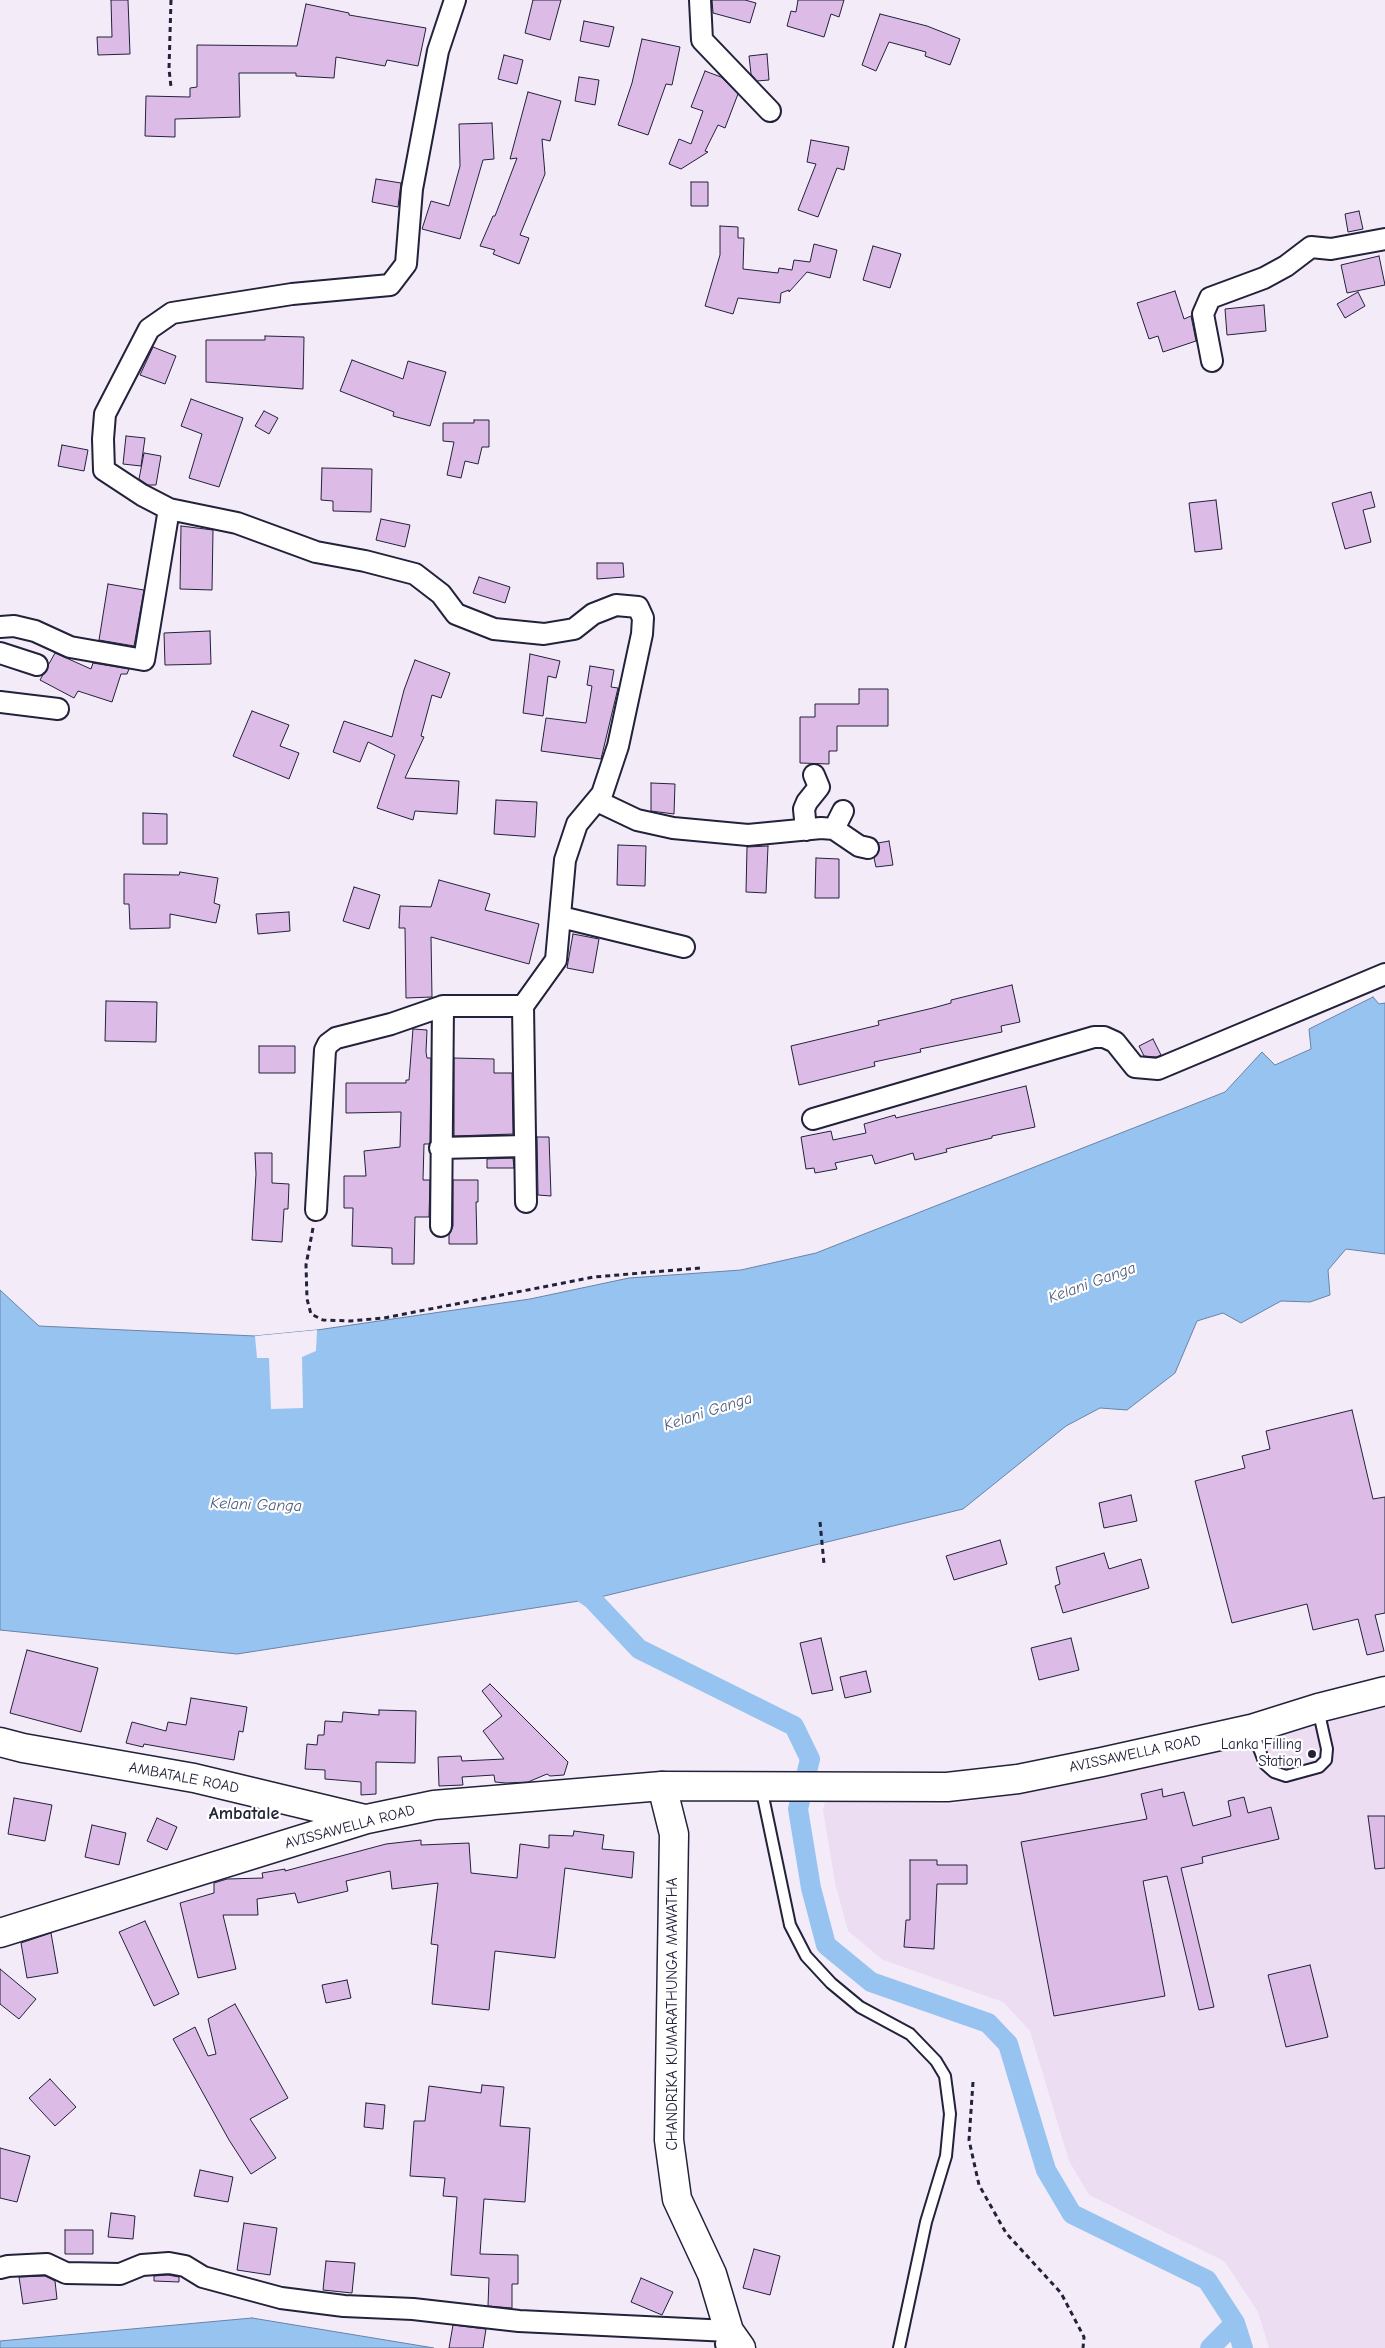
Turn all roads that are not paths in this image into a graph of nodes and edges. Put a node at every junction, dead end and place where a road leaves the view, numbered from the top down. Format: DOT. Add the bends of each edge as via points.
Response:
graph roads {
  1 [pos="455,0"];
  2 [pos="700,0"];
  3 [pos="770,111"];
  4 [pos="1385,239"];
  5 [pos="1212,361"];
  6 [pos="169,509"];
  7 [pos="0,627"];
  8 [pos="0,653"];
  9 [pos="37,664"];
  10 [pos="0,702"];
  11 [pos="58,709"];
  12 [pos="814,775"];
  13 [pos="597,801"];
  14 [pos="844,811"];
  15 [pos="834,829"];
  16 [pos="806,830"];
  17 [pos="868,848"];
  18 [pos="561,917"];
  19 [pos="684,947"];
  20 [pos="1385,974"];
  21 [pos="443,1006"];
  22 [pos="523,1006"];
  23 [pos="813,1119"];
  24 [pos="525,1146"];
  25 [pos="440,1148"];
  26 [pos="526,1202"];
  27 [pos="316,1210"];
  28 [pos="441,1226"];
  29 [pos="1385,1691"];
  30 [pos="1318,1708"];
  31 [pos="1251,1729"];
  32 [pos="0,1742"];
  33 [pos="662,1786"];
  34 [pos="767,1786"];
  35 [pos="367,1819"];
  36 [pos="0,1933"];
  37 [pos="0,2268"];
  38 [pos="732,2342"];
  39 [pos="899,2348"];
  1 -- 6 [label="street" via="438,51 417,162 406,264 390,284 292,294 172,313 149,329 105,414 104,470"];
  2 -- 3 [label="street" via="702,40"];
  4 -- 5 [label="street" via="1331,249 1311,247 1264,278 1210,298 1203,314"];
  6 -- 7 [label="street" via="144,660 70,647 35,631 14,626"];
  6 -- 13 [label="street" via="237,523 316,552 415,574 441,594 456,614 494,628 544,634 574,629 593,614 616,605 638,608 643,618 640,643 618,746"];
  8 -- 9 [label="street"];
  10 -- 11 [label="street"];
  12 -- 16 [label="street" via="818,787 804,809"];
  13 -- 16 [label="street" via="637,820 673,828 748,835"];
  13 -- 18 [label="street" via="577,824 565,860"];
  14 -- 15 [label="street"];
  15 -- 16 [label="street"];
  15 -- 17 [label="street" via="850,841"];
  18 -- 19 [label="street"];
  18 -- 22 [label="street" via="556,960"];
  20 -- 23 [label="street" via="1158,1070 1136,1066 1115,1042 1094,1037"];
  21 -- 22 [label="street"];
  21 -- 25 [label="street"];
  21 -- 27 [label="street" via="336,1038 328,1044 325,1050"];
  22 -- 24 [label="street"];
  24 -- 25 [label="street"];
  24 -- 26 [label="street"];
  25 -- 28 [label="street"];
  29 -- 30 [label="main road, AVISSAWELLA ROAD"];
  30 -- 31 [label="main road, AVISSAWELLA ROAD"];
  30 -- 31 [label="lane" via="1327,1750 1326,1760 1319,1767 1286,1776 1274,1772 1265,1764"];
  31 -- 34 [label="main road, AVISSAWELLA ROAD" via="1018,1779 947,1787"];
  32 -- 35 [label="main road, AMBATALE ROAD" via="194,1778"];
  33 -- 34 [label="main road, AVISSAWELLA ROAD"];
  33 -- 35 [label="main road, AVISSAWELLA ROAD" via="434,1805"];
  33 -- 38 [label="main road, CHANDRIKA KUMARATHUNGA MAWATHA" via="674,1834 669,2140 677,2199 712,2274"];
  34 -- 39 [label="lane" via="790,1925 806,1956 860,2007 910,2034 936,2061 945,2076 950,2114 946,2156 926,2222"];
  35 -- 36 [label="main road, AVISSAWELLA ROAD"];
  37 -- 38 [label="street" via="47,2264 66,2273 120,2274 142,2265 169,2263 281,2298"];
}
